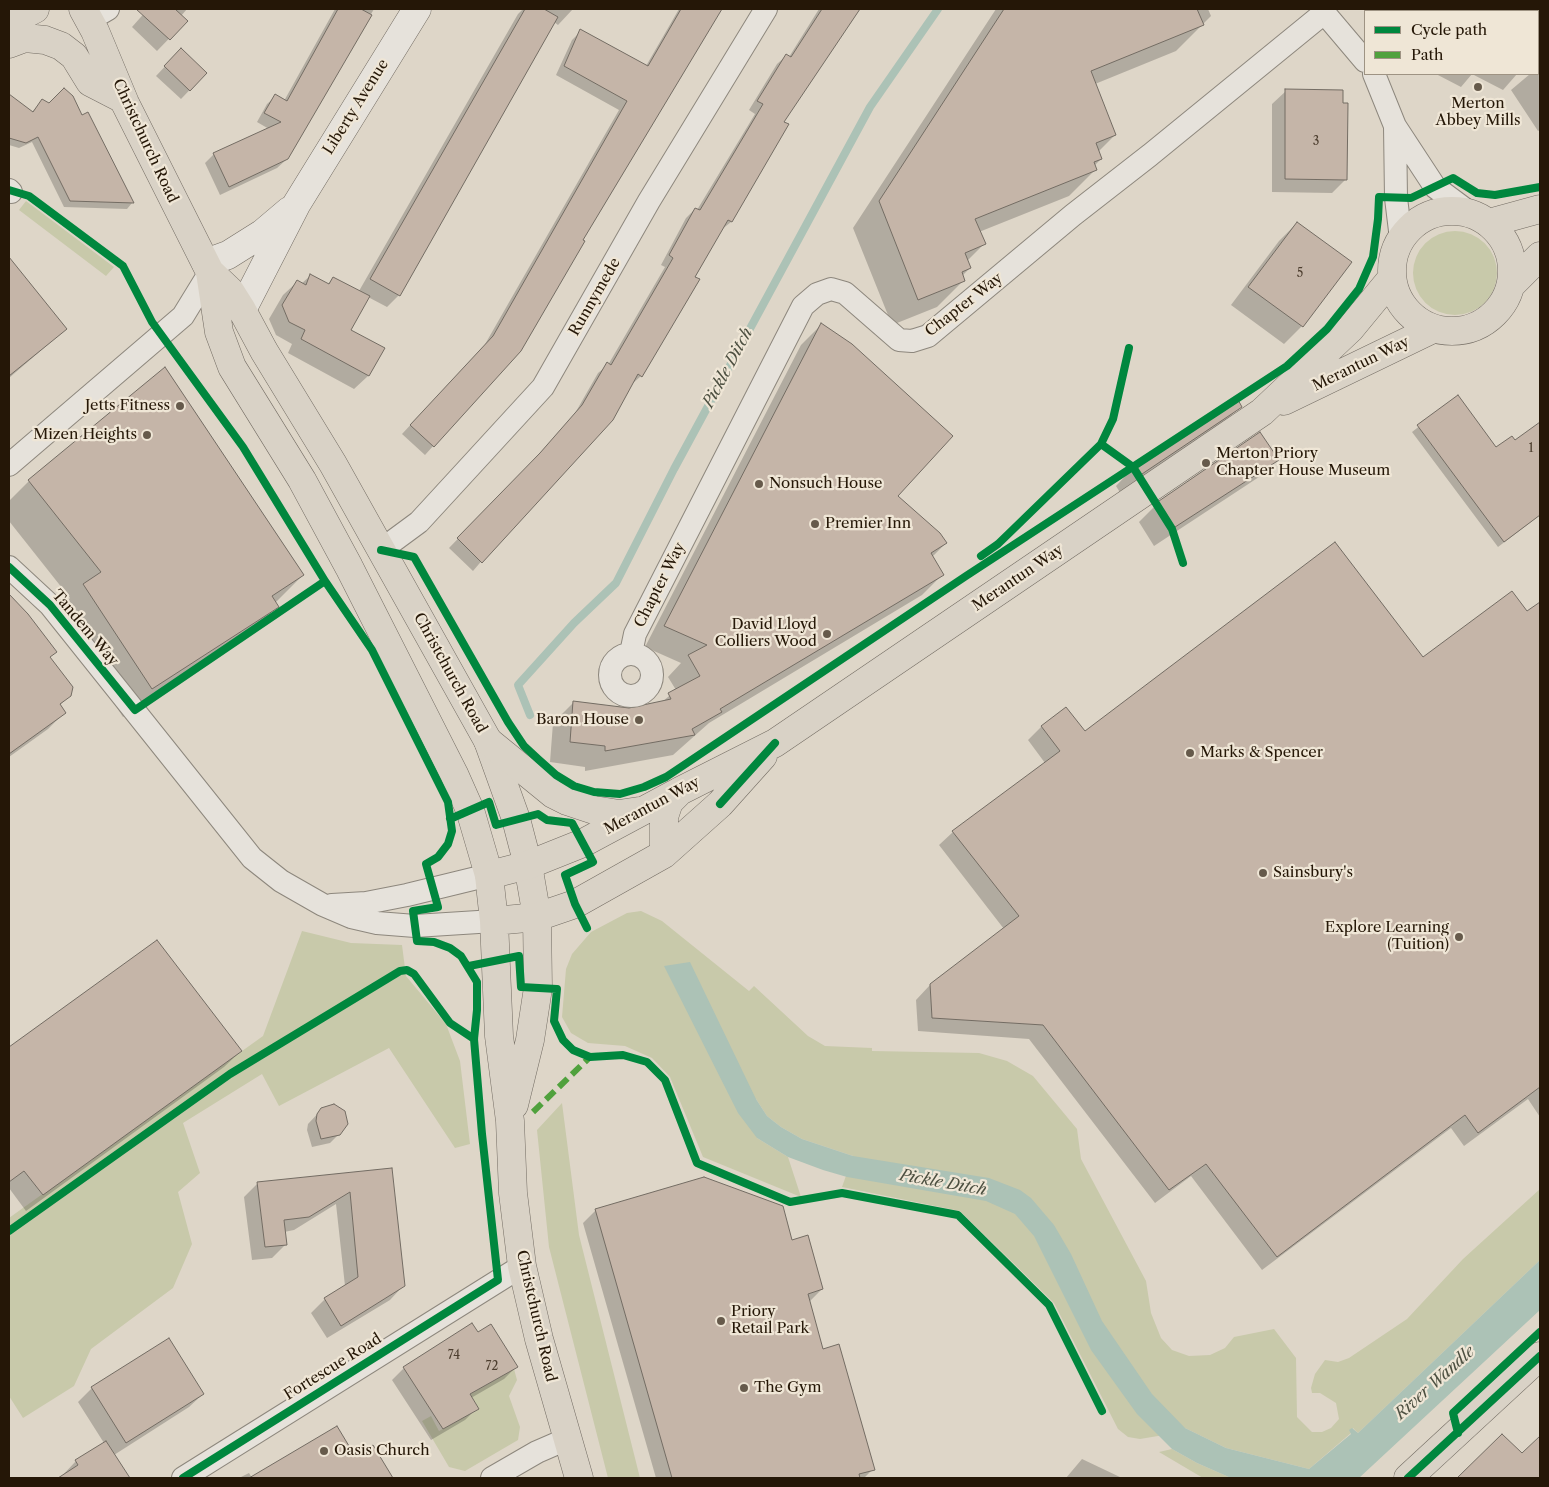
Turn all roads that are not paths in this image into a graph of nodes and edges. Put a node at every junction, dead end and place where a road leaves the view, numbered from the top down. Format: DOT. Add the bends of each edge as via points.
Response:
graph roads {
  1 [pos="35,9"];
  2 [pos="417,9"];
  3 [pos="766,9"];
  4 [pos="1323,11"];
  5 [pos="93,13"];
  6 [pos="9,27"];
  7 [pos="9,44"];
  8 [pos="1364,59"];
  9 [pos="1374,75"];
  10 [pos="123,99"];
  11 [pos="1395,126"];
  12 [pos="296,205"];
  13 [pos="1540,209"];
  14 [pos="1479,218"];
  15 [pos="1401,240"];
  16 [pos="1540,256"];
  17 [pos="208,267"];
  18 [pos="1392,278"];
  19 [pos="1512,285"];
  20 [pos="242,310"];
  21 [pos="1433,329"];
  22 [pos="1256,416"];
  23 [pos="9,466"];
  24 [pos="381,550"];
  25 [pos="9,568"];
  26 [pos="632,653"];
  27 [pos="488,741"];
  28 [pos="775,743"];
  29 [pos="680,791"];
  30 [pos="646,810"];
  31 [pos="664,854"];
  32 [pos="528,864"];
  33 [pos="489,874"];
  34 [pos="323,905"];
  35 [pos="537,917"];
  36 [pos="494,921"];
  37 [pos="510,1121"];
  38 [pos="522,1266"];
  39 [pos="1540,1356"];
  40 [pos="567,1440"];
  41 [pos="183,1478"];
  42 [pos="492,1478"];
  43 [pos="579,1478"];
  44 [pos="1408,1478"];
  1 -- 6 [label="main road" via="14,20"];
  2 -- 12 [label="street, Liberty Avenue"];
  3 -- 24 [label="street, Runnymede" via="649,202 543,388 418,522"];
  4 -- 8 [label="street"];
  4 -- 26 [label="street, Chapter Way" via="928,336 912,341 899,340 845,293 831,290 817,294 803,306 635,634"];
  5 -- 10 [label="main road, Christchurch Road"];
  7 -- 10 [label="main road" via="25,38 61,46 74,56 90,82"];
  9 -- 11 [label="street"];
  10 -- 17 [label="main road, Christchurch Road"];
  11 -- 14 [label="street" via="1435,187"];
  11 -- 15 [label="street" via="1396,198"];
  12 -- 17 [label="street, Liberty Avenue" via="263,232"];
  12 -- 20 [label="street, Liberty Avenue"];
  13 -- 14 [label="main road"];
  14 -- 15 [label="main road" via="1451,211 1431,215 1414,225"];
  14 -- 19 [label="main road" via="1501,236 1510,252"];
  15 -- 18 [label="main road" via="1393,258"];
  16 -- 19 [label="main road"];
  17 -- 20 [label="main road, Christchurch Road"];
  17 -- 23 [label="street" via="183,316"];
  17 -- 33 [label="main road, Christchurch Road" via="220,332 232,367 306,489 419,705 470,810"];
  18 -- 21 [label="main road" via="1396,295 1405,309"];
  18 -- 22 [label="main road, Merantun Way" via="1350,328"];
  19 -- 21 [label="main road" via="1497,312 1482,324 1463,331"];
  20 -- 24 [label="main road, Christchurch Road"];
  21 -- 22 [label="main road, Merantun Way"];
  22 -- 28 [label="main road, Merantun Way"];
  24 -- 27 [label="main road, Christchurch Road"];
  25 -- 34 [label="street, Tandem Way" via="50,605 252,858"];
  27 -- 30 [label="main road" via="553,794 567,801 619,814"];
  27 -- 32 [label="main road, Christchurch Road" via="516,819"];
  28 -- 29 [label="main road, Merantun Way"];
  28 -- 31 [label="main road, Merantun Way" via="720,804"];
  29 -- 30 [label="main road, Merantun Way"];
  29 -- 31 [label="main road" via="669,802 664,817"];
  30 -- 32 [label="main road, Merantun Way" via="583,843"];
  31 -- 35 [label="main road, Merantun Way" via="575,904"];
  32 -- 33 [label="main road, Merantun Way"];
  32 -- 35 [label="main road, Christchurch Road"];
  33 -- 34 [label="street" via="374,902"];
  33 -- 36 [label="main road, Christchurch Road"];
  34 -- 36 [label="street, Tandem Way" via="351,917 377,923 415,926"];
  35 -- 36 [label="main road, Merantun Way"];
  35 -- 37 [label="main road, Christchurch Road" via="538,988 530,1040"];
  36 -- 37 [label="main road, Christchurch Road" via="499,1036"];
  37 -- 38 [label="main road, Christchurch Road" via="513,1193"];
  38 -- 40 [label="main road, Christchurch Road"];
  38 -- 41 [label="street, Fortescue Road"];
  39 -- 44 [label="main road"];
  40 -- 42 [label="street" via="537,1452"];
  40 -- 43 [label="main road, Christchurch Road"];
}
